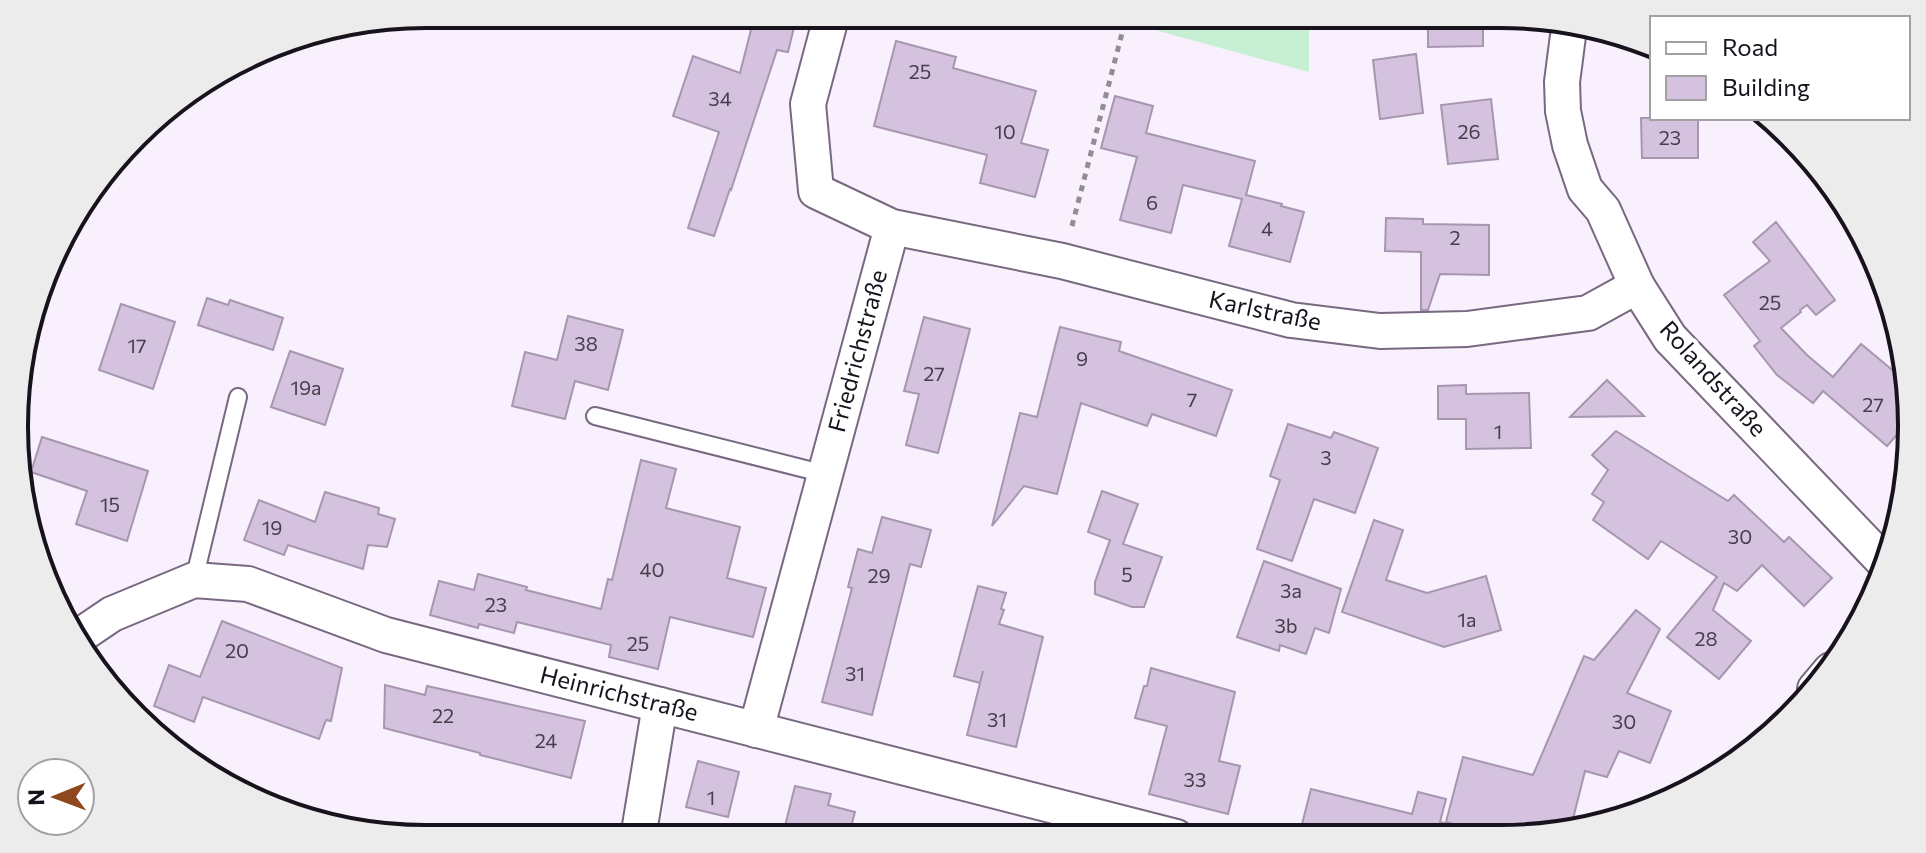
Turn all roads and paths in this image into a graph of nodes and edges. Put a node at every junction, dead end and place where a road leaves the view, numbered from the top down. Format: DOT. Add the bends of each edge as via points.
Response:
graph roads {
  1 [pos="828,28"];
  2 [pos="1123,28"];
  3 [pos="1568,34"];
  4 [pos="892,227"];
  5 [pos="1062,261"];
  6 [pos="1637,286"];
  7 [pos="238,397"];
  8 [pos="595,416"];
  9 [pos="825,474"];
  10 [pos="1877,555"];
  11 [pos="194,580"];
  12 [pos="85,632"];
  13 [pos="660,705"];
  14 [pos="756,730"];
  15 [pos="640,825"];
  16 [pos="1129,825"];
  1 -- 4 [label="street" via="808,104 816,191"];
  2 -- 5 [label="path"];
  3 -- 6 [label="street, Rolandstraße" via="1562,82 1570,145 1585,189 1603,210"];
  4 -- 5 [label="street, Karlstraße"];
  4 -- 9 [label="street, Friedrichstraße"];
  5 -- 6 [label="street, Karlstraße" via="1291,320 1380,331 1467,329 1588,313"];
  6 -- 10 [label="street, Rolandstraße" via="1670,338"];
  7 -- 11 [label="lane"];
  8 -- 9 [label="lane"];
  9 -- 14 [label="street, Friedrichstraße"];
  11 -- 12 [label="street, Heinrichstraße" via="112,614"];
  11 -- 13 [label="street, Heinrichstraße" via="248,584 386,635"];
  13 -- 14 [label="street, Heinrichstraße"];
  13 -- 15 [label="street"];
  14 -- 16 [label="street, Heinrichstraße"];
}
